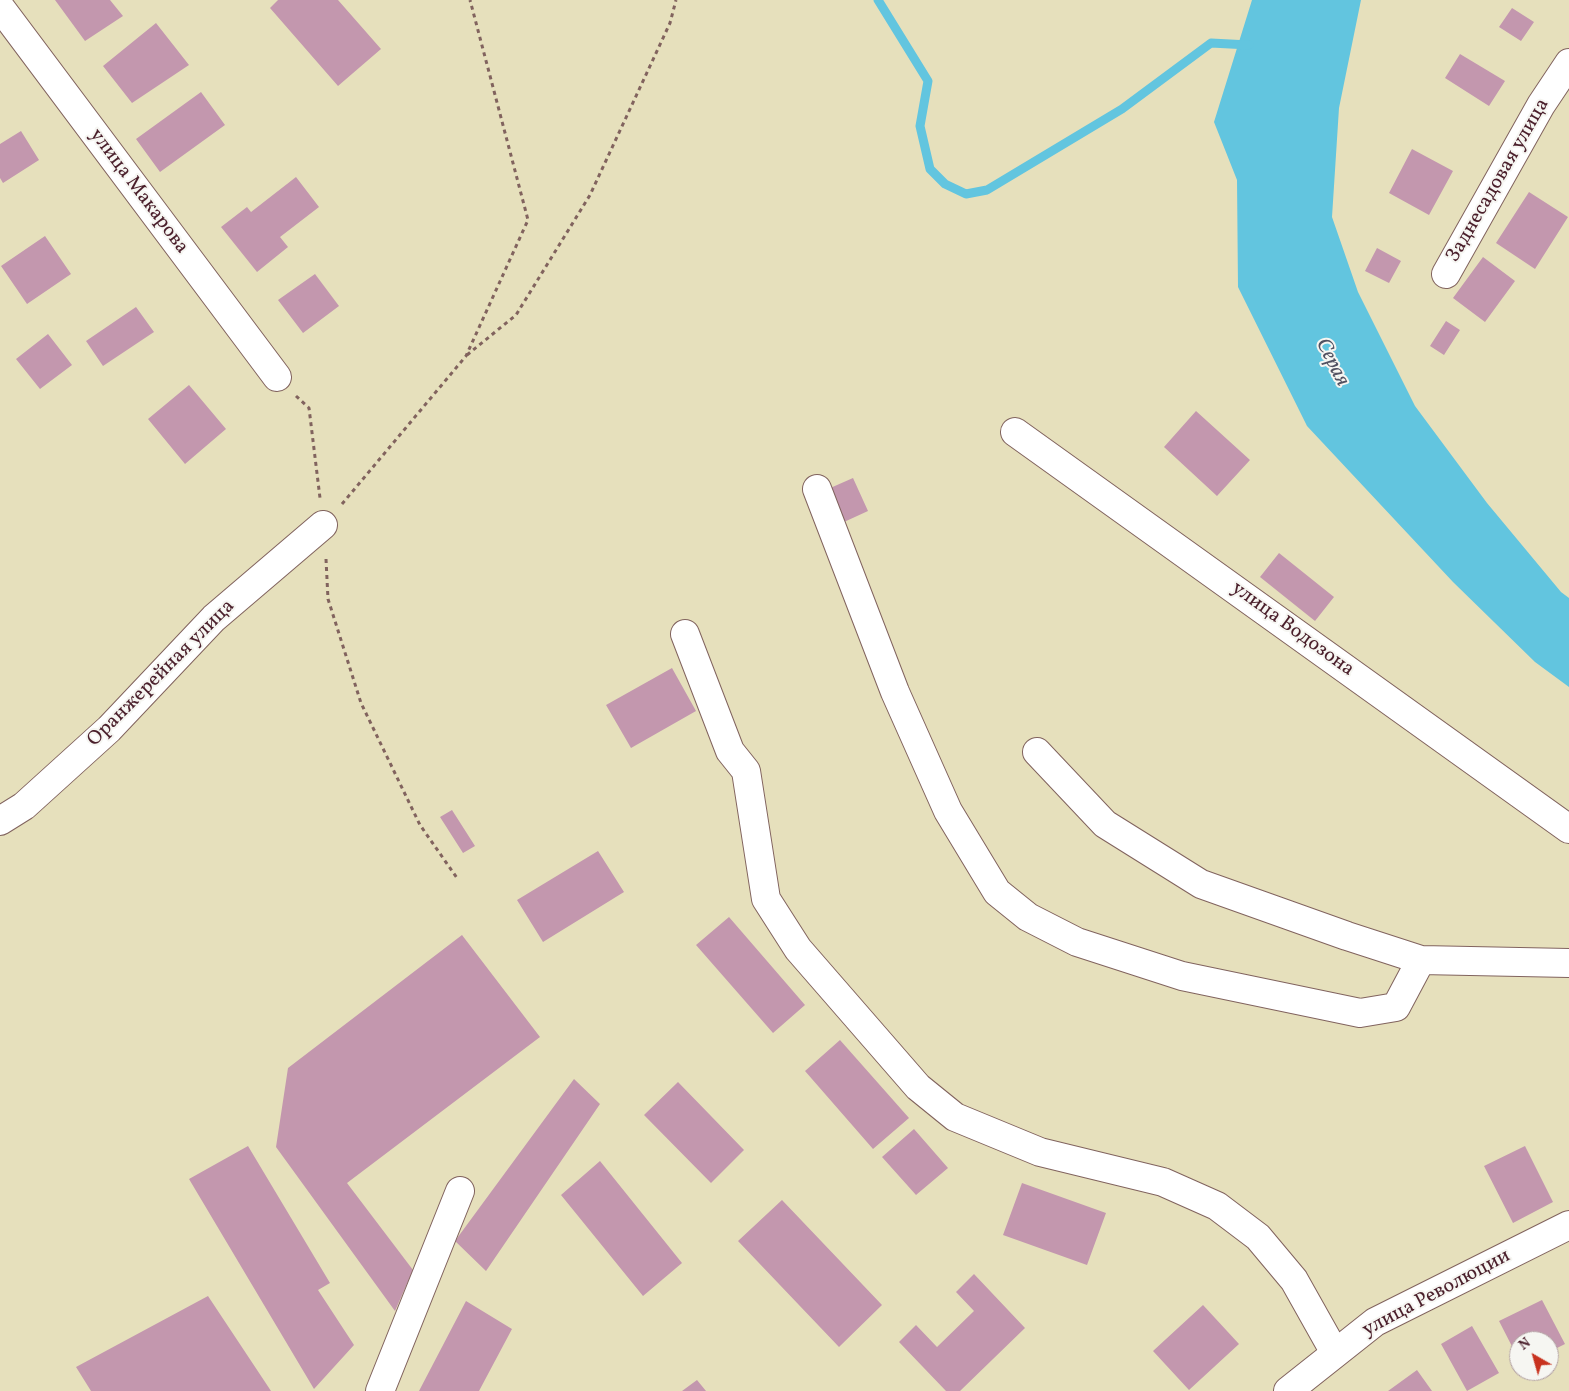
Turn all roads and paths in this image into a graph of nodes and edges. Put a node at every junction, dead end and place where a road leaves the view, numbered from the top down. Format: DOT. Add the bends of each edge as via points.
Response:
graph roads {
  1 [pos="470,0"];
  2 [pos="676,0"];
  3 [pos="0,7"];
  4 [pos="1569,64"];
  5 [pos="1446,274"];
  6 [pos="466,356"];
  7 [pos="277,378"];
  8 [pos="1015,432"];
  9 [pos="817,489"];
  10 [pos="324,525"];
  11 [pos="685,634"];
  12 [pos="1037,752"];
  13 [pos="0,821"];
  14 [pos="1569,829"];
  15 [pos="457,878"];
  16 [pos="1421,960"];
  17 [pos="1569,962"];
  18 [pos="460,1191"];
  19 [pos="1569,1225"];
  20 [pos="1335,1353"];
  21 [pos="380,1391"];
  22 [pos="1288,1391"];
  1 -- 6 [label="path" via="528,220"];
  2 -- 6 [label="path" via="670,23 590,195 516,316"];
  3 -- 7 [label="street, улица Макарова"];
  4 -- 5 [label="street, Заднесадовая улица" via="1541,105"];
  6 -- 10 [label="path"];
  7 -- 10 [label="path" via="309,408"];
  8 -- 14 [label="street, улица Водозона"];
  9 -- 16 [label="street" via="895,692 948,811 997,892 1012,905 1028,917 1077,942 1182,976 1360,1013 1396,1007"];
  10 -- 13 [label="street, Оранжерейная улица" via="214,618 109,729 24,806"];
  10 -- 15 [label="path" via="328,599 361,702 420,825"];
  11 -- 20 [label="street" via="730,751 746,771 766,899 798,949 918,1087 955,1117 1040,1152 1163,1182 1216,1206 1258,1237 1294,1280"];
  12 -- 16 [label="street" via="1105,824 1201,884"];
  16 -- 17 [label="street"];
  18 -- 21 [label="street"];
  19 -- 20 [label="street, улица Революции" via="1375,1322"];
  20 -- 22 [label="street, улица Революции"];
}
